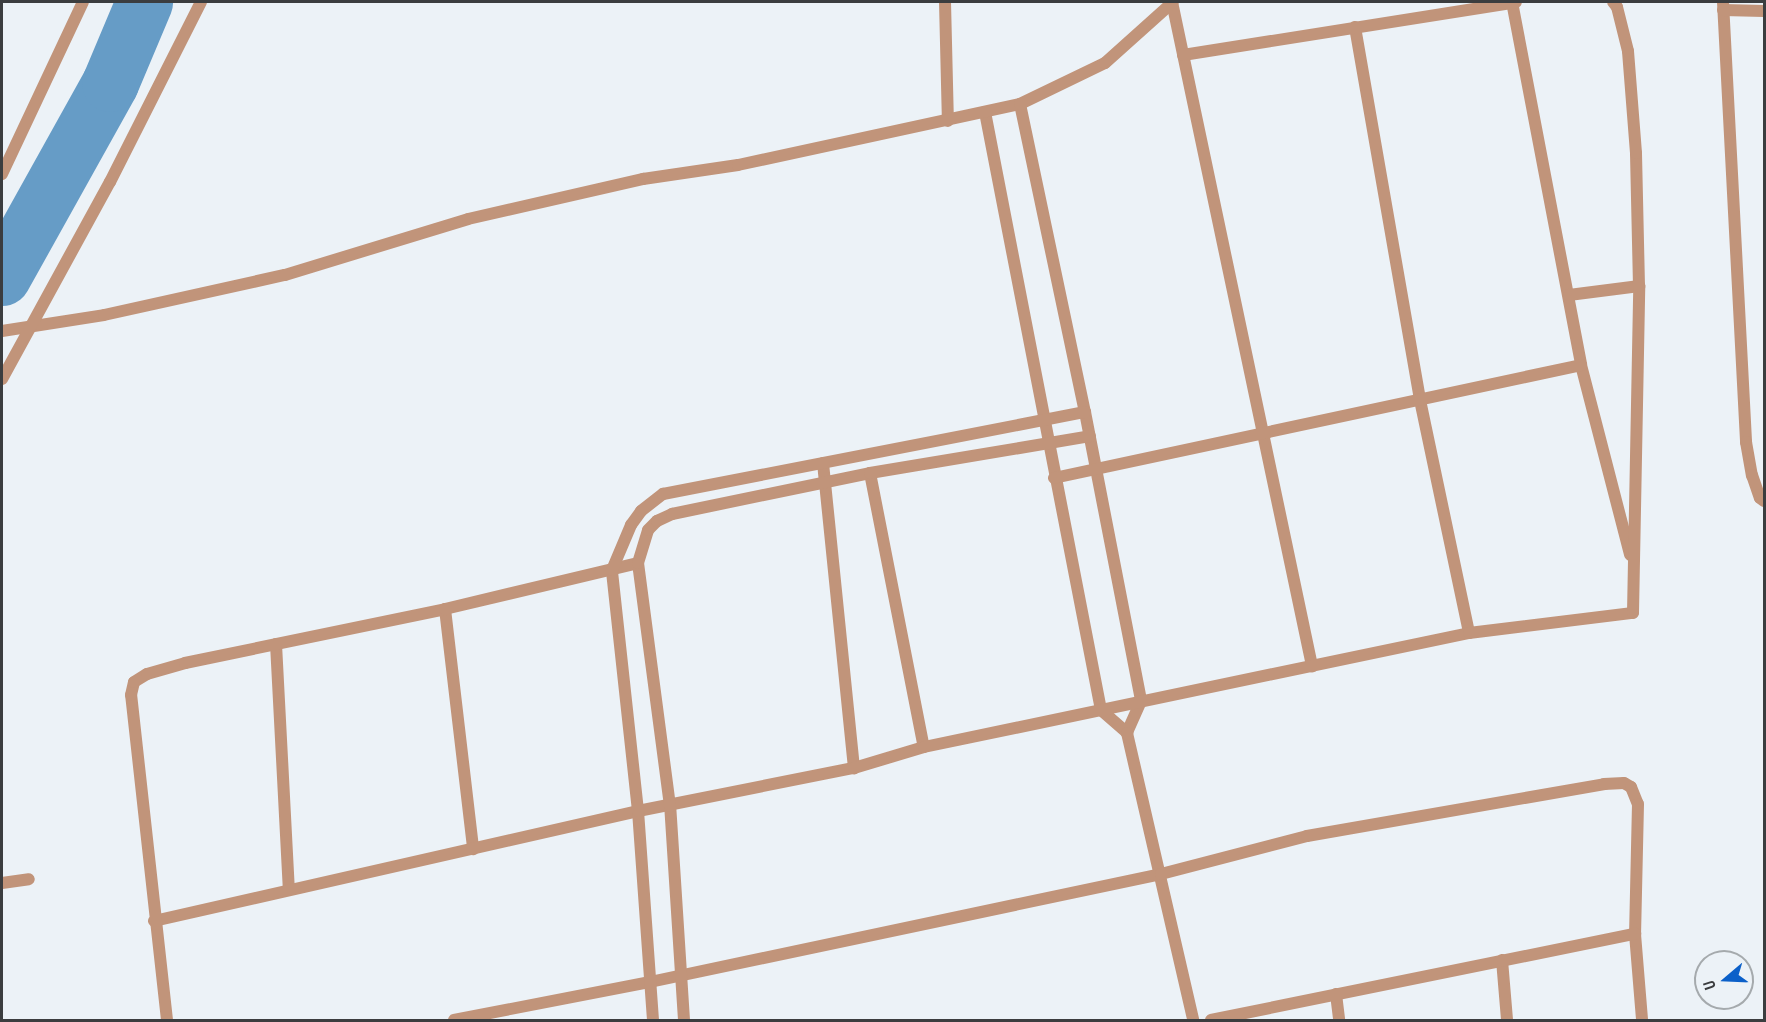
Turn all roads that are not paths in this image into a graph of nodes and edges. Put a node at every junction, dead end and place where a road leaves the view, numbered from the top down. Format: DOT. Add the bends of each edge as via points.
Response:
graph roads {
  1 [pos="83,2"];
  2 [pos="201,2"];
  3 [pos="945,2"];
  4 [pos="1173,2"];
  5 [pos="1514,2"];
  6 [pos="1613,2"];
  7 [pos="1723,6"];
  8 [pos="1764,11"];
  9 [pos="1354,27"];
  10 [pos="1183,55"];
  11 [pos="1020,104"];
  12 [pos="985,112"];
  13 [pos="948,121"];
  14 [pos="2,174"];
  15 [pos="1639,286"];
  16 [pos="1569,295"];
  17 [pos="30,327"];
  18 [pos="2,331"];
  19 [pos="1581,365"];
  20 [pos="2,379"];
  21 [pos="1420,400"];
  22 [pos="1085,412"];
  23 [pos="1045,421"];
  24 [pos="1261,434"];
  25 [pos="1090,436"];
  26 [pos="1048,442"];
  27 [pos="823,463"];
  28 [pos="1095,468"];
  29 [pos="870,473"];
  30 [pos="1054,478"];
  31 [pos="826,483"];
  32 [pos="1764,501"];
  33 [pos="638,562"];
  34 [pos="612,570"];
  35 [pos="1634,571"];
  36 [pos="445,609"];
  37 [pos="1469,633"];
  38 [pos="276,644"];
  39 [pos="1312,666"];
  40 [pos="1141,701"];
  41 [pos="1101,710"];
  42 [pos="1127,733"];
  43 [pos="924,747"];
  44 [pos="854,768"];
  45 [pos="670,806"];
  46 [pos="638,811"];
  47 [pos="473,849"];
  48 [pos="1161,874"];
  49 [pos="29,879"];
  50 [pos="2,883"];
  51 [pos="289,890"];
  52 [pos="154,921"];
  53 [pos="1635,934"];
  54 [pos="1502,960"];
  55 [pos="680,975"];
  56 [pos="650,982"];
  57 [pos="1336,994"];
  58 [pos="167,1020"];
  59 [pos="454,1020"];
  60 [pos="653,1020"];
  61 [pos="684,1020"];
  62 [pos="1193,1020"];
  63 [pos="1211,1020"];
  64 [pos="1339,1020"];
  65 [pos="1507,1020"];
  66 [pos="1642,1020"];
  1 -- 14 [label="street"];
  2 -- 17 [label="street" via="110,182"];
  3 -- 13 [label="street"];
  4 -- 10 [label="street"];
  4 -- 11 [label="street" via="1105,63"];
  5 -- 9 [label="street"];
  5 -- 16 [label="street"];
  6 -- 15 [label="street" via="1628,51 1636,153"];
  7 -- 8 [label="street"];
  7 -- 32 [label="street" via="1746,441 1752,475"];
  9 -- 10 [label="street"];
  9 -- 21 [label="street"];
  10 -- 24 [label="street"];
  11 -- 12 [label="street"];
  11 -- 22 [label="street"];
  12 -- 13 [label="street"];
  12 -- 23 [label="street"];
  13 -- 17 [label="street" via="738,165 631,182 468,219 285,275 104,315"];
  15 -- 16 [label="street"];
  15 -- 35 [label="street"];
  16 -- 19 [label="street"];
  17 -- 18 [label="street"];
  17 -- 20 [label="street"];
  19 -- 21 [label="street"];
  19 -- 35 [label="street"];
  21 -- 24 [label="street"];
  21 -- 37 [label="street"];
  22 -- 23 [label="street"];
  22 -- 25 [label="street"];
  23 -- 26 [label="street"];
  23 -- 27 [label="street"];
  24 -- 28 [label="street"];
  24 -- 39 [label="street"];
  25 -- 26 [label="street"];
  25 -- 28 [label="street"];
  26 -- 29 [label="street"];
  26 -- 30 [label="street"];
  27 -- 31 [label="street"];
  27 -- 34 [label="street" via="663,494 631,525"];
  28 -- 30 [label="street"];
  28 -- 40 [label="street"];
  29 -- 31 [label="street"];
  29 -- 43 [label="street"];
  30 -- 41 [label="street"];
  31 -- 33 [label="street" via="672,514 648,530"];
  31 -- 44 [label="street"];
  33 -- 34 [label="street"];
  33 -- 45 [label="street"];
  34 -- 36 [label="street"];
  34 -- 46 [label="street"];
  35 -- 37 [label="street" via="1633,613"];
  36 -- 38 [label="street"];
  36 -- 47 [label="street"];
  37 -- 39 [label="street"];
  38 -- 51 [label="street"];
  38 -- 52 [label="street" via="185,663 134,682 131,695"];
  39 -- 40 [label="street"];
  40 -- 41 [label="street"];
  40 -- 42 [label="street"];
  41 -- 42 [label="street"];
  41 -- 43 [label="street"];
  42 -- 48 [label="street"];
  43 -- 44 [label="street"];
  44 -- 45 [label="street"];
  45 -- 46 [label="street"];
  45 -- 55 [label="street"];
  46 -- 47 [label="street"];
  46 -- 56 [label="street"];
  47 -- 51 [label="street"];
  48 -- 53 [label="street" via="1307,836 1624,783 1631,787 1638,804"];
  48 -- 55 [label="street"];
  48 -- 62 [label="street"];
  49 -- 50 [label="street"];
  51 -- 52 [label="street"];
  52 -- 58 [label="street"];
  53 -- 54 [label="street"];
  53 -- 66 [label="street"];
  54 -- 57 [label="street"];
  54 -- 65 [label="street"];
  55 -- 56 [label="street"];
  55 -- 61 [label="street"];
  56 -- 59 [label="street"];
  56 -- 60 [label="street"];
  57 -- 63 [label="street"];
  57 -- 64 [label="street"];
}
